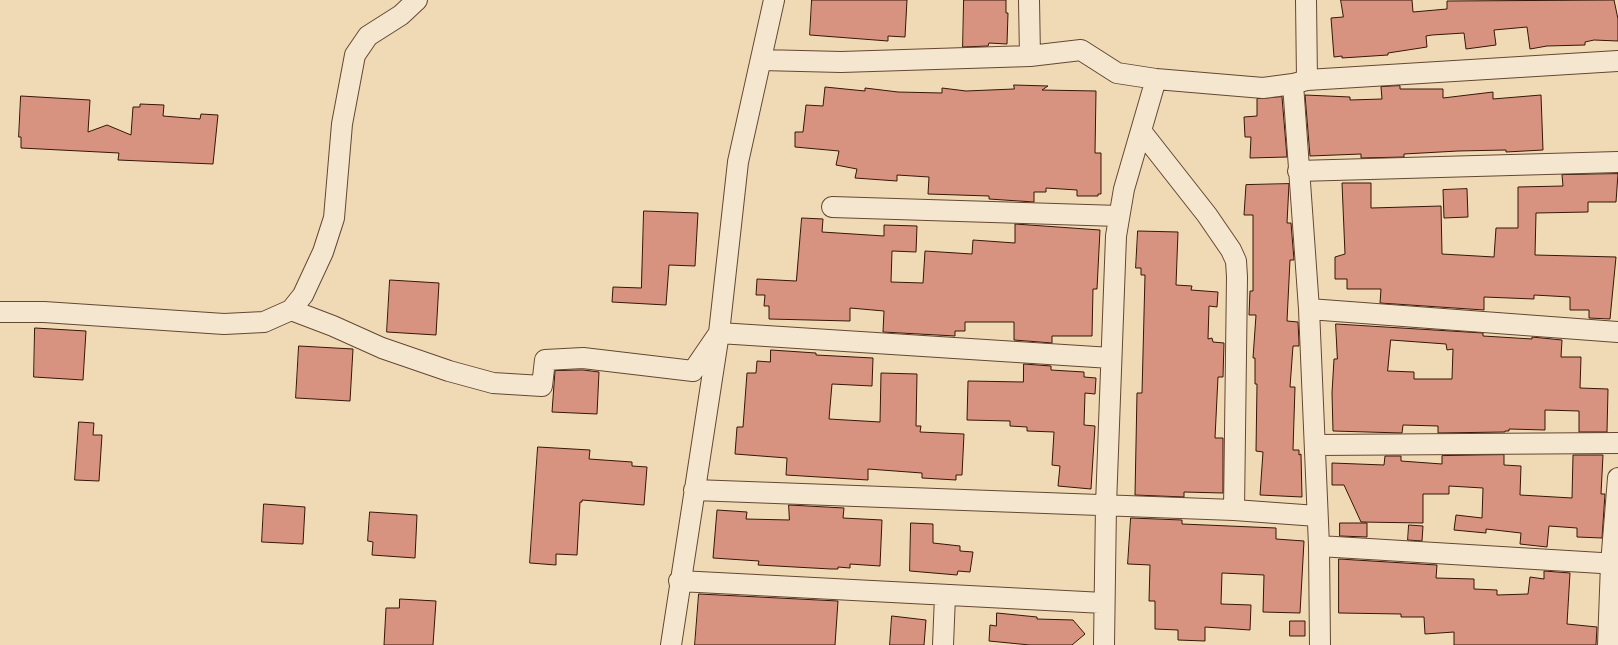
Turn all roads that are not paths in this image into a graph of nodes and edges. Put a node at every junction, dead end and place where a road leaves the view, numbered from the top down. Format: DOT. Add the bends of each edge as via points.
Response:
graph roads {
  1 [pos="417,0"];
  2 [pos="774,0"];
  3 [pos="1029,0"];
  4 [pos="1306,0"];
  5 [pos="1030,56"];
  6 [pos="761,60"];
  7 [pos="1618,61"];
  8 [pos="1156,79"];
  9 [pos="1300,82"];
  10 [pos="1140,131"];
  11 [pos="1618,162"];
  12 [pos="1298,171"];
  13 [pos="832,207"];
  14 [pos="1119,216"];
  15 [pos="1309,309"];
  16 [pos="291,310"];
  17 [pos="0,312"];
  18 [pos="1618,332"];
  19 [pos="719,333"];
  20 [pos="1111,358"];
  21 [pos="1618,443"];
  22 [pos="1315,445"];
  23 [pos="1618,478"];
  24 [pos="694,490"];
  25 [pos="1106,505"];
  26 [pos="1234,510"];
  27 [pos="1317,516"];
  28 [pos="1319,546"];
  29 [pos="1614,564"];
  30 [pos="679,581"];
  31 [pos="945,596"];
  32 [pos="1104,603"];
  33 [pos="671,645"];
  34 [pos="943,645"];
  35 [pos="1104,645"];
  36 [pos="1320,645"];
  37 [pos="1608,645"];
  1 -- 16 [label="street" via="401,15 368,36 355,55 342,124 334,218 323,252 303,295"];
  2 -- 6 [label="street"];
  3 -- 5 [label="street"];
  4 -- 9 [label="street"];
  5 -- 6 [label="street" via="841,62"];
  5 -- 8 [label="street" via="1081,50 1117,73"];
  6 -- 19 [label="street" via="738,162"];
  7 -- 9 [label="street"];
  8 -- 9 [label="street" via="1262,88"];
  8 -- 10 [label="street"];
  9 -- 12 [label="street"];
  10 -- 14 [label="street"];
  10 -- 26 [label="street" via="1207,215 1236,261"];
  11 -- 12 [label="street"];
  12 -- 15 [label="street"];
  13 -- 14 [label="street"];
  14 -- 20 [label="street"];
  15 -- 18 [label="street"];
  15 -- 22 [label="street"];
  16 -- 17 [label="street" via="264,322 224,324 44,312"];
  16 -- 19 [label="street" via="382,348 449,371 493,383 542,386 545,360 583,358 693,371"];
  19 -- 20 [label="street"];
  19 -- 24 [label="street"];
  20 -- 25 [label="street"];
  21 -- 22 [label="street"];
  22 -- 27 [label="street"];
  23 -- 29 [label="street"];
  24 -- 25 [label="street"];
  24 -- 30 [label="street"];
  25 -- 26 [label="street"];
  25 -- 32 [label="street"];
  26 -- 27 [label="street"];
  27 -- 28 [label="street"];
  28 -- 29 [label="street"];
  28 -- 36 [label="street"];
  29 -- 37 [label="street"];
  30 -- 31 [label="street"];
  30 -- 33 [label="street"];
  31 -- 32 [label="street"];
  31 -- 34 [label="street"];
  32 -- 35 [label="street"];
}
